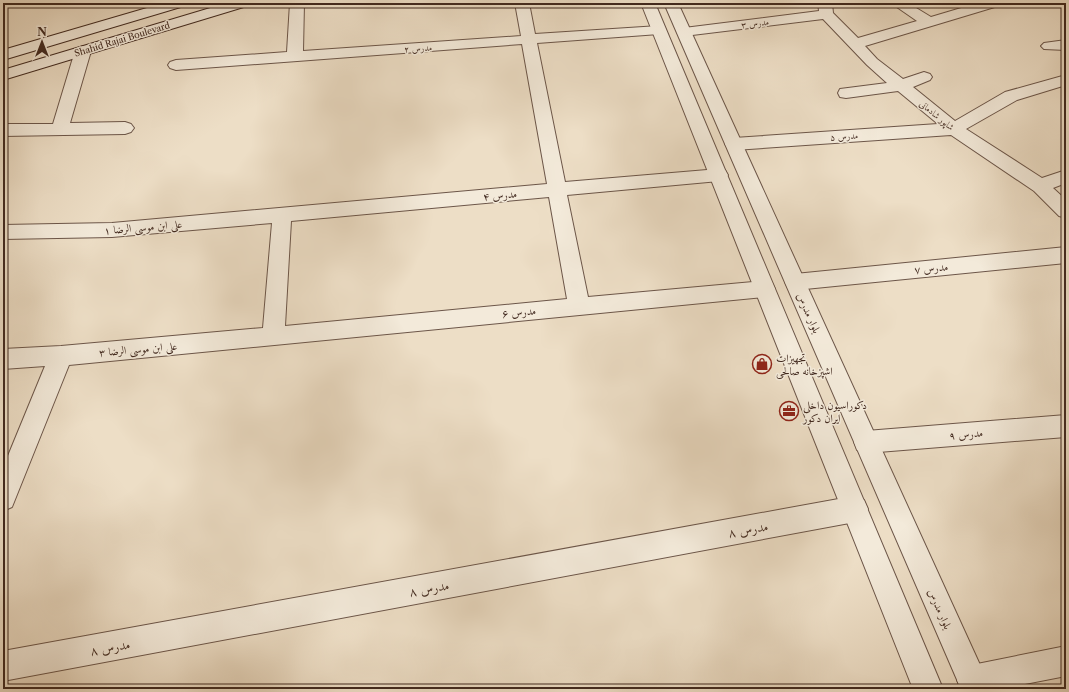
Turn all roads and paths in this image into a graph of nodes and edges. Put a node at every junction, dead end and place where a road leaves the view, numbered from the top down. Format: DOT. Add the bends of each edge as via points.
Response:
graph roads {
  1 [pos="180,3"];
  2 [pos="242,3"];
  3 [pos="297,3"];
  4 [pos="522,3"];
  5 [pos="648,3"];
  6 [pos="671,3"];
  7 [pos="898,3"];
  8 [pos="951,3"];
  9 [pos="993,3"];
  10 [pos="166,5"];
  11 [pos="825,9"];
  12 [pos="964,12"];
  13 [pos="929,22"];
  14 [pos="660,30"];
  15 [pos="684,32"];
  16 [pos="529,40"];
  17 [pos="854,44"];
  18 [pos="1066,45"];
  19 [pos="1049,46"];
  20 [pos="83,51"];
  21 [pos="3,55"];
  22 [pos="295,56"];
  23 [pos="176,64"];
  24 [pos="3,75"];
  25 [pos="924,77"];
  26 [pos="1066,80"];
  27 [pos="901,86"];
  28 [pos="846,93"];
  29 [pos="125,128"];
  30 [pos="60,129"];
  31 [pos="954,129"];
  32 [pos="3,130"];
  33 [pos="734,144"];
  34 [pos="719,175"];
  35 [pos="1066,176"];
  36 [pos="1040,186"];
  37 [pos="557,190"];
  38 [pos="1066,211"];
  39 [pos="282,215"];
  40 [pos="3,232"];
  41 [pos="1066,255"];
  42 [pos="795,282"];
  43 [pos="765,289"];
  44 [pos="579,307"];
  45 [pos="273,336"];
  46 [pos="61,356"];
  47 [pos="3,359"];
  48 [pos="1066,426"];
  49 [pos="866,442"];
  50 [pos="3,498"];
  51 [pos="855,509"];
  52 [pos="1066,661"];
  53 [pos="3,666"];
  54 [pos="974,684"];
  55 [pos="928,689"];
  1 -- 10 [label="street, Shahid Rajai Boulevard"];
  2 -- 20 [label="street, Shahid Rajai Boulevard"];
  3 -- 22 [label="street"];
  4 -- 16 [label="street"];
  5 -- 14 [label="street"];
  6 -- 15 [label="street, بلوار مدرس"];
  7 -- 13 [label="street"];
  8 -- 12 [label="street"];
  9 -- 12 [label="street"];
  10 -- 21 [label="street, Shahid Rajai Boulevard"];
  11 -- 15 [label="street, مدرس ۳"];
  11 -- 17 [label="street, شاپور شادمانی"];
  12 -- 13 [label="street"];
  13 -- 17 [label="street"];
  14 -- 16 [label="street, مدرس ۲"];
  14 -- 34 [label="street"];
  15 -- 33 [label="street, بلوار مدرس"];
  16 -- 22 [label="street, مدرس ۲"];
  16 -- 37 [label="street"];
  17 -- 27 [label="street, شاپور شادمانی"];
  18 -- 19 [label="street"];
  20 -- 24 [label="street, Shahid Rajai Boulevard"];
  20 -- 30 [label="street"];
  22 -- 23 [label="street, مدرس ۲"];
  25 -- 27 [label="street"];
  26 -- 31 [label="street" via="1011,96"];
  27 -- 28 [label="street"];
  27 -- 31 [label="street, شاپور شادمانی"];
  29 -- 30 [label="street"];
  30 -- 32 [label="street"];
  31 -- 33 [label="street, مدرس ۵"];
  31 -- 36 [label="street, شاپور شادمانی"];
  33 -- 42 [label="street, بلوار مدرس"];
  34 -- 37 [label="street, مدرس ۴"];
  34 -- 43 [label="street"];
  35 -- 36 [label="street"];
  36 -- 38 [label="street, شاپور شادمانی"];
  37 -- 39 [label="street, مدرس ۴"];
  37 -- 44 [label="street"];
  39 -- 40 [label="street, علی ابن موسی الرضا ۱" via="112,230"];
  39 -- 45 [label="street"];
  41 -- 42 [label="street, مدرس ۷"];
  42 -- 49 [label="street, بلوار مدرس"];
  43 -- 44 [label="street, مدرس ۶"];
  43 -- 51 [label="street"];
  44 -- 45 [label="street, مدرس ۶"];
  45 -- 46 [label="street, علی ابن موسی الرضا ۳"];
  46 -- 47 [label="street, علی ابن موسی الرضا ۳"];
  46 -- 50 [label="street"];
  48 -- 49 [label="street, مدرس ۹"];
  49 -- 54 [label="street, بلوار مدرس"];
  51 -- 53 [label="street, مدرس ۸"];
  51 -- 55 [label="street"];
  52 -- 54 [label="street"];
}
